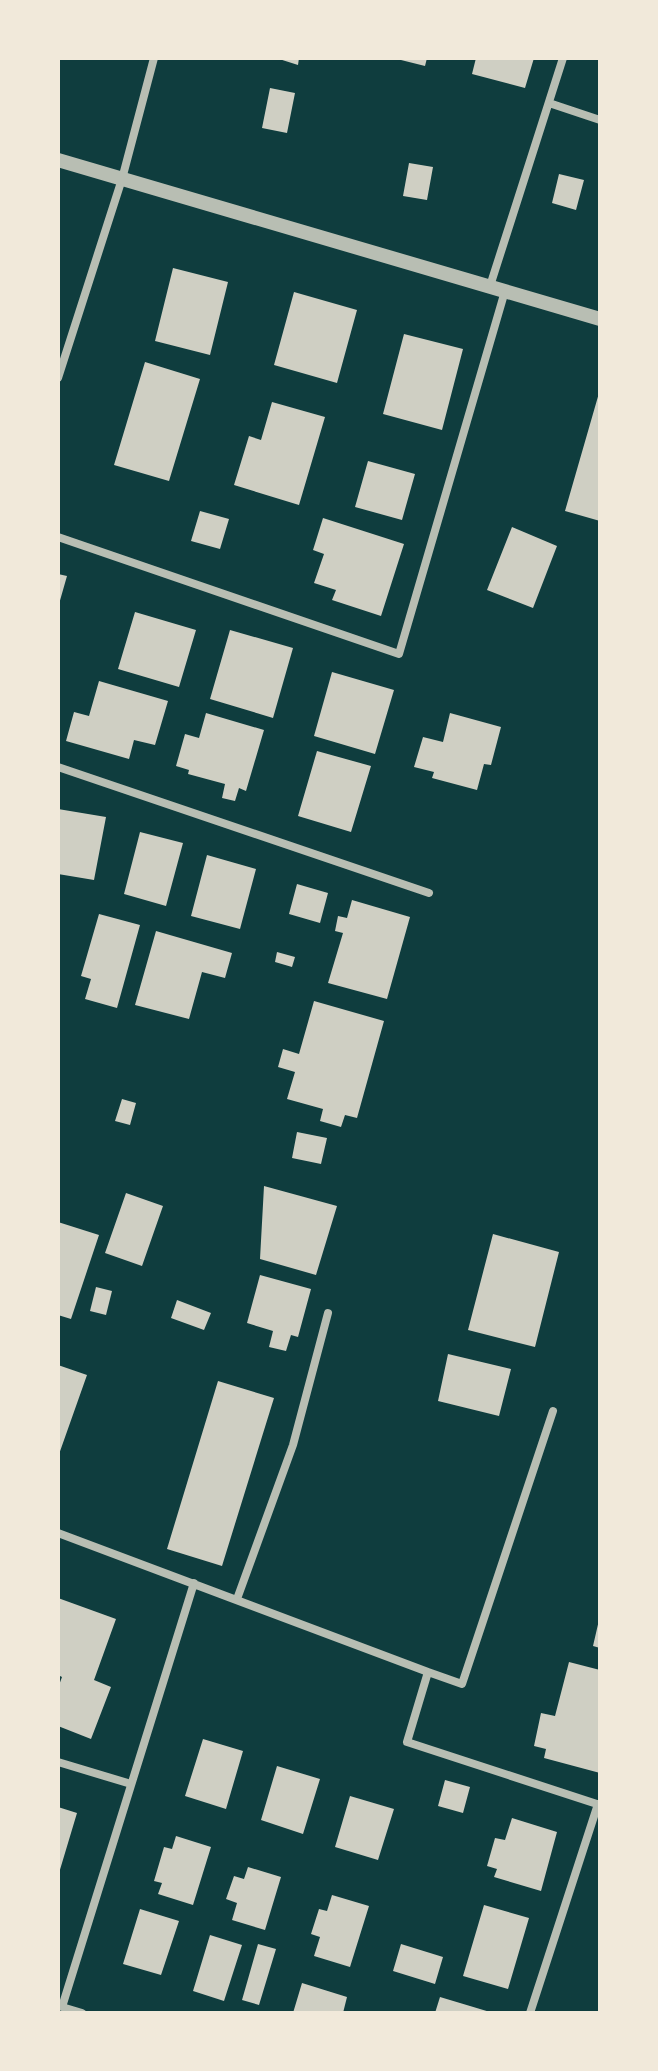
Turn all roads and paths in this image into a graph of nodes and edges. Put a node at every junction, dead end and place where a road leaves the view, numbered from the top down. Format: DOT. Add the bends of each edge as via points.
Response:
graph roads {
  1 [pos="154,58"];
  2 [pos="563,58"];
  3 [pos="549,103"];
  4 [pos="600,120"];
  5 [pos="58,160"];
  6 [pos="122,179"];
  7 [pos="490,286"];
  8 [pos="505,291"];
  9 [pos="600,319"];
  10 [pos="58,378"];
  11 [pos="58,537"];
  12 [pos="58,767"];
  13 [pos="429,893"];
  14 [pos="328,1313"];
  15 [pos="553,1411"];
  16 [pos="58,1533"];
  17 [pos="194,1583"];
  18 [pos="237,1599"];
  19 [pos="428,1672"];
  20 [pos="58,1762"];
  21 [pos="131,1784"];
  22 [pos="599,1805"];
  23 [pos="60,2006"];
  24 [pos="82,2013"];
  25 [pos="530,2013"];
  1 -- 6 [label="street"];
  2 -- 3 [label="street"];
  3 -- 4 [label="street"];
  3 -- 7 [label="street"];
  5 -- 6 [label="street"];
  6 -- 7 [label="street"];
  6 -- 10 [label="street"];
  7 -- 8 [label="street"];
  8 -- 9 [label="street"];
  8 -- 11 [label="street" via="399,654"];
  12 -- 13 [label="street"];
  14 -- 18 [label="street" via="293,1445"];
  15 -- 19 [label="street" via="462,1684"];
  16 -- 17 [label="street"];
  17 -- 18 [label="street"];
  17 -- 21 [label="street"];
  18 -- 19 [label="street"];
  19 -- 22 [label="street" via="407,1742"];
  20 -- 21 [label="street"];
  21 -- 23 [label="street"];
  22 -- 25 [label="street"];
  23 -- 24 [label="street"];
}
